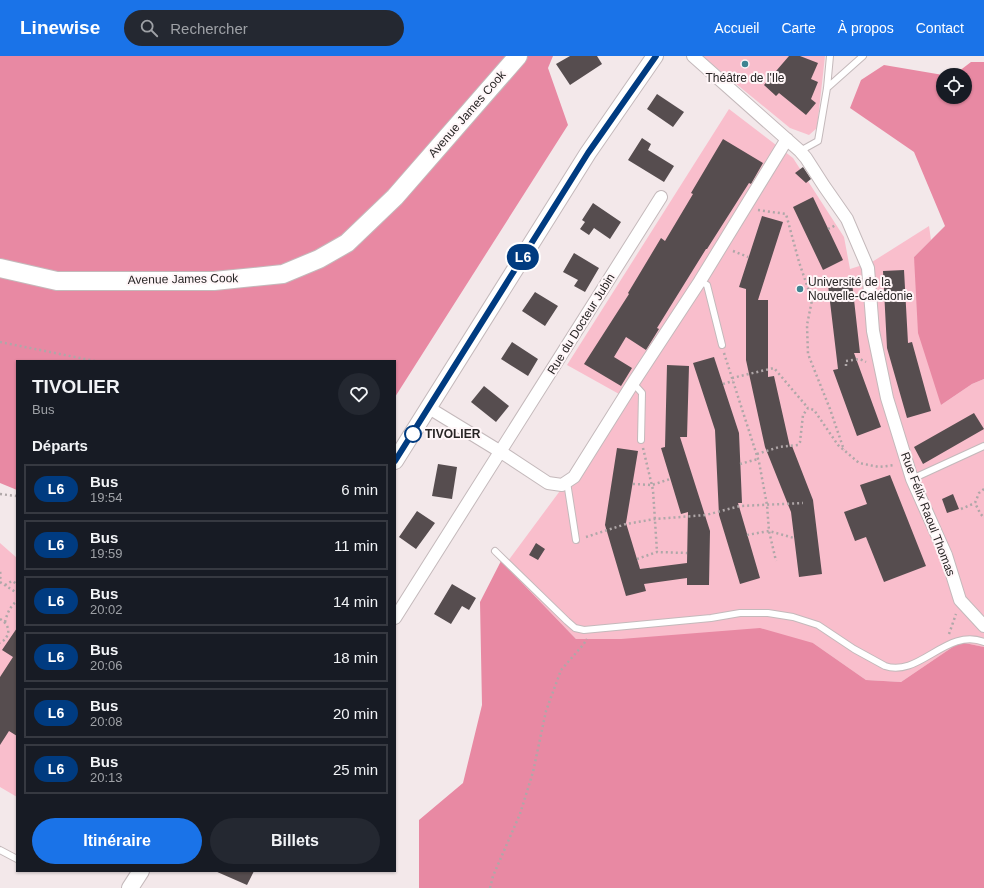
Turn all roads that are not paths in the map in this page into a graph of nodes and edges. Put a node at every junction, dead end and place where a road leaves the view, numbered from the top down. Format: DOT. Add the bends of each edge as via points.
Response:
graph roads {
  1 [pos="518,56"];
  2 [pos="656,56"];
  3 [pos="693,56"];
  4 [pos="830,56"];
  5 [pos="863,56"];
  6 [pos="827,88"];
  7 [pos="787,139"];
  8 [pos="800,150"];
  9 [pos="661,197"];
  10 [pos="0,268"];
  11 [pos="700,281"];
  12 [pos="722,345"];
  13 [pos="633,383"];
  14 [pos="429,408"];
  15 [pos="641,440"];
  16 [pos="984,446"];
  17 [pos="501,452"];
  18 [pos="396,459"];
  19 [pos="912,479"];
  20 [pos="567,482"];
  21 [pos="576,540"];
  22 [pos="496,551"];
  23 [pos="396,616"];
  24 [pos="984,626"];
  25 [pos="984,642"];
  26 [pos="0,850"];
  27 [pos="16,858"];
  28 [pos="140,872"];
  29 [pos="130,888"];
  1 -- 10 [label="main road, Avenue James Cook" via="395,197 352,238 319,258 283,274 214,281 57,281"];
  2 -- 14 [label="street" via="588,153"];
  3 -- 7 [label="street, Rue Félix Raoul Thomas"];
  4 -- 6 [label="lane"];
  5 -- 6 [label="lane"];
  6 -- 8 [label="lane" via="818,141"];
  7 -- 8 [label="street, Rue Félix Raoul Thomas"];
  7 -- 11 [label="street"];
  8 -- 19 [label="street, Rue Félix Raoul Thomas" via="847,219 868,268 873,331 881,370"];
  9 -- 17 [label="street, Rue du Docteur Jubin"];
  11 -- 12 [label="lane" via="707,286"];
  11 -- 13 [label="street"];
  13 -- 15 [label="lane" via="642,393"];
  13 -- 20 [label="street" via="574,477"];
  14 -- 17 [label="street"];
  14 -- 18 [label="street"];
  16 -- 19 [label="lane"];
  17 -- 20 [label="street" via="548,482 562,485"];
  17 -- 23 [label="street, Rue du Docteur Jubin"];
  19 -- 24 [label="street, Rue Félix Raoul Thomas" via="946,555 960,600"];
  20 -- 21 [label="lane"];
  22 -- 25 [label="lane" via="575,628 584,630 740,613 768,613 818,625 854,649 890,668 908,666 961,640"];
  26 -- 27 [label="lane"];
  28 -- 29 [label="street"];
}
